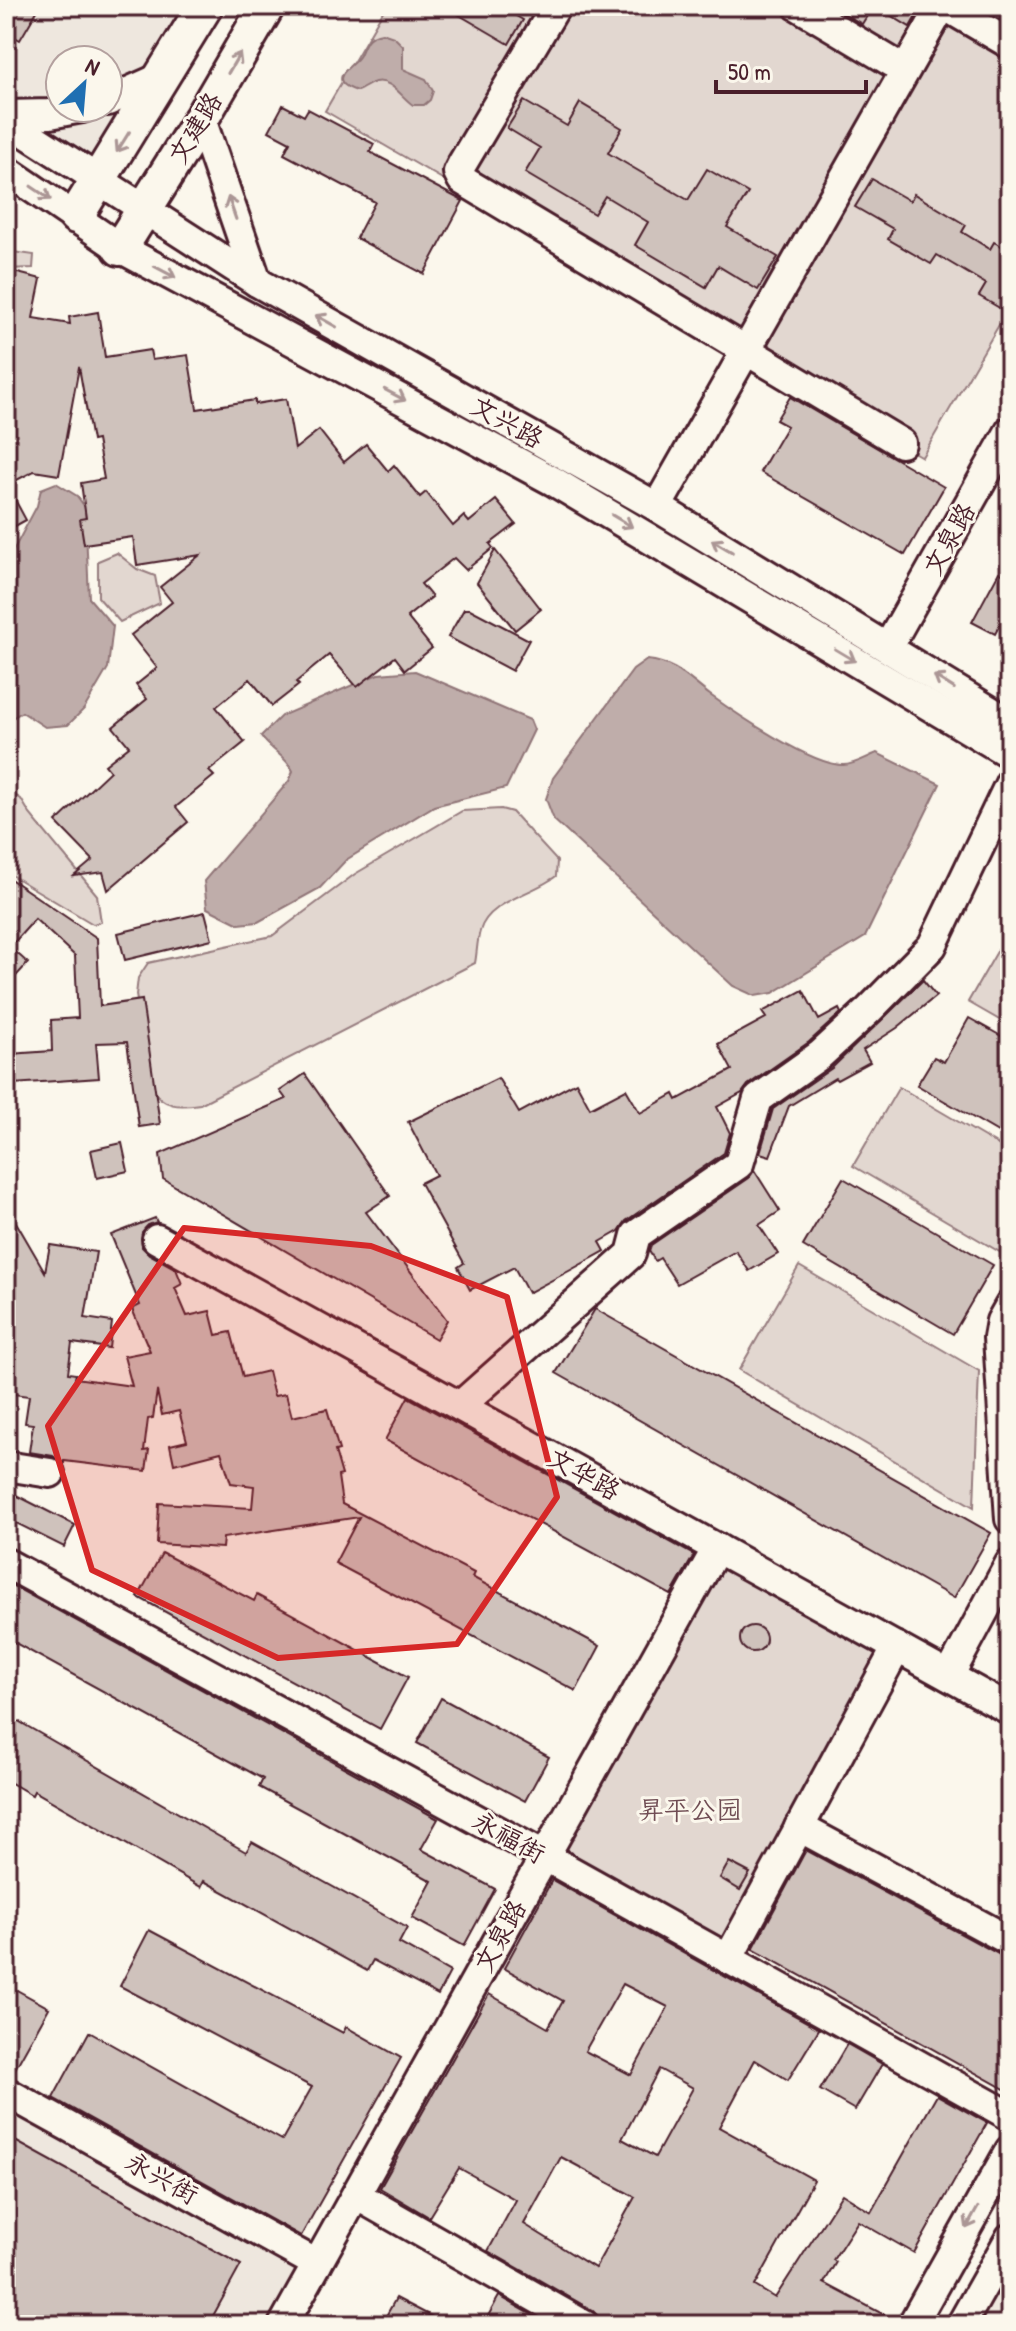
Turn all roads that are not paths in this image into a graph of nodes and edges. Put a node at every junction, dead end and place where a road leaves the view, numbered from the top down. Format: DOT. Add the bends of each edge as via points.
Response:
graph roads {
  1 [pos="205,6"];
  2 [pos="267,6"];
  3 [pos="556,6"];
  4 [pos="798,6"];
  5 [pos="943,6"];
  6 [pos="1010,44"];
  7 [pos="905,70"];
  8 [pos="164,76"];
  9 [pos="124,94"];
  10 [pos="44,115"];
  11 [pos="6,118"];
  12 [pos="201,119"];
  13 [pos="6,170"];
  14 [pos="99,180"];
  15 [pos="144,209"];
  16 [pos="76,216"];
  17 [pos="120,248"];
  18 [pos="257,282"];
  19 [pos="746,351"];
  20 [pos="1010,431"];
  21 [pos="901,443"];
  22 [pos="657,507"];
  23 [pos="888,647"];
  24 [pos="1010,723"];
  25 [pos="1010,754"];
  26 [pos="1010,783"];
  27 [pos="157,1239"];
  28 [pos="1010,1305"];
  29 [pos="460,1406"];
  30 [pos="6,1466"];
  31 [pos="50,1473"];
  32 [pos="1010,1519"];
  33 [pos="717,1548"];
  34 [pos="6,1563"];
  35 [pos="1010,1563"];
  36 [pos="897,1647"];
  37 [pos="949,1676"];
  38 [pos="1010,1710"];
  39 [pos="799,1827"];
  40 [pos="544,1856"];
  41 [pos="1010,1941"];
  42 [pos="728,1959"];
  43 [pos="6,2092"];
  44 [pos="1010,2116"];
  45 [pos="1010,2150"];
  46 [pos="356,2195"];
  47 [pos="1010,2238"];
  48 [pos="317,2264"];
  49 [pos="283,2325"];
  50 [pos="584,2325"];
  51 [pos="912,2325"];
  52 [pos="961,2325"];
  1 -- 8 [label="main road, 文建路"];
  12 -- 2 [label="main road, 文建路, one-way"];
  3 -- 19 [label="street" via="458,172 470,187"];
  4 -- 7 [label="street"];
  5 -- 6 [label="street"];
  5 -- 7 [label="street"];
  7 -- 19 [label="street"];
  8 -- 9 [label="street"];
  8 -- 14 [label="main road, 文建路, one-way"];
  10 -- 11 [label="street"];
  11 -- 14 [label="street, 文兴路"];
  12 -- 15 [label="main road, 文建路"];
  18 -- 12 [label="street, one-way"];
  13 -- 16 [label="street, 文兴路, one-way"];
  14 -- 15 [label="street, 文兴路"];
  14 -- 16 [label="main road, 文建路"];
  15 -- 17 [label="main road, 文建路"];
  15 -- 18 [label="street, 文兴路"];
  16 -- 17 [label="street, 文兴路"];
  17 -- 25 [label="street, 文兴路, one-way" via="553,481"];
  22 -- 18 [label="street, 文兴路, one-way"];
  19 -- 21 [label="street"];
  19 -- 22 [label="street"];
  20 -- 23 [label="street, 文泉路"];
  23 -- 22 [label="street, 文兴路, one-way"];
  24 -- 23 [label="street, 文兴路, one-way"];
  26 -- 29 [label="street" via="932,946 820,1055 758,1099 739,1164 636,1235 631,1254"];
  27 -- 29 [label="street, 文华路"];
  28 -- 32 [label="street" via="998,1338"];
  29 -- 33 [label="street, 文华路"];
  30 -- 31 [label="street"];
  33 -- 36 [label="street, 文华路"];
  33 -- 40 [label="street, 文泉路"];
  34 -- 40 [label="street, 永福街"];
  35 -- 37 [label="street"];
  36 -- 37 [label="street, 文华路"];
  36 -- 39 [label="street"];
  37 -- 38 [label="street, 文华路"];
  39 -- 41 [label="street"];
  39 -- 42 [label="street"];
  40 -- 42 [label="street, 永福街"];
  40 -- 46 [label="street, 文泉路"];
  42 -- 44 [label="street, 永福街"];
  43 -- 48 [label="street, 永兴街"];
  45 -- 51 [label="street, one-way"];
  46 -- 48 [label="street, 文泉路"];
  46 -- 50 [label="street"];
  47 -- 52 [label="street"];
  48 -- 49 [label="street, 文泉路"];
}
